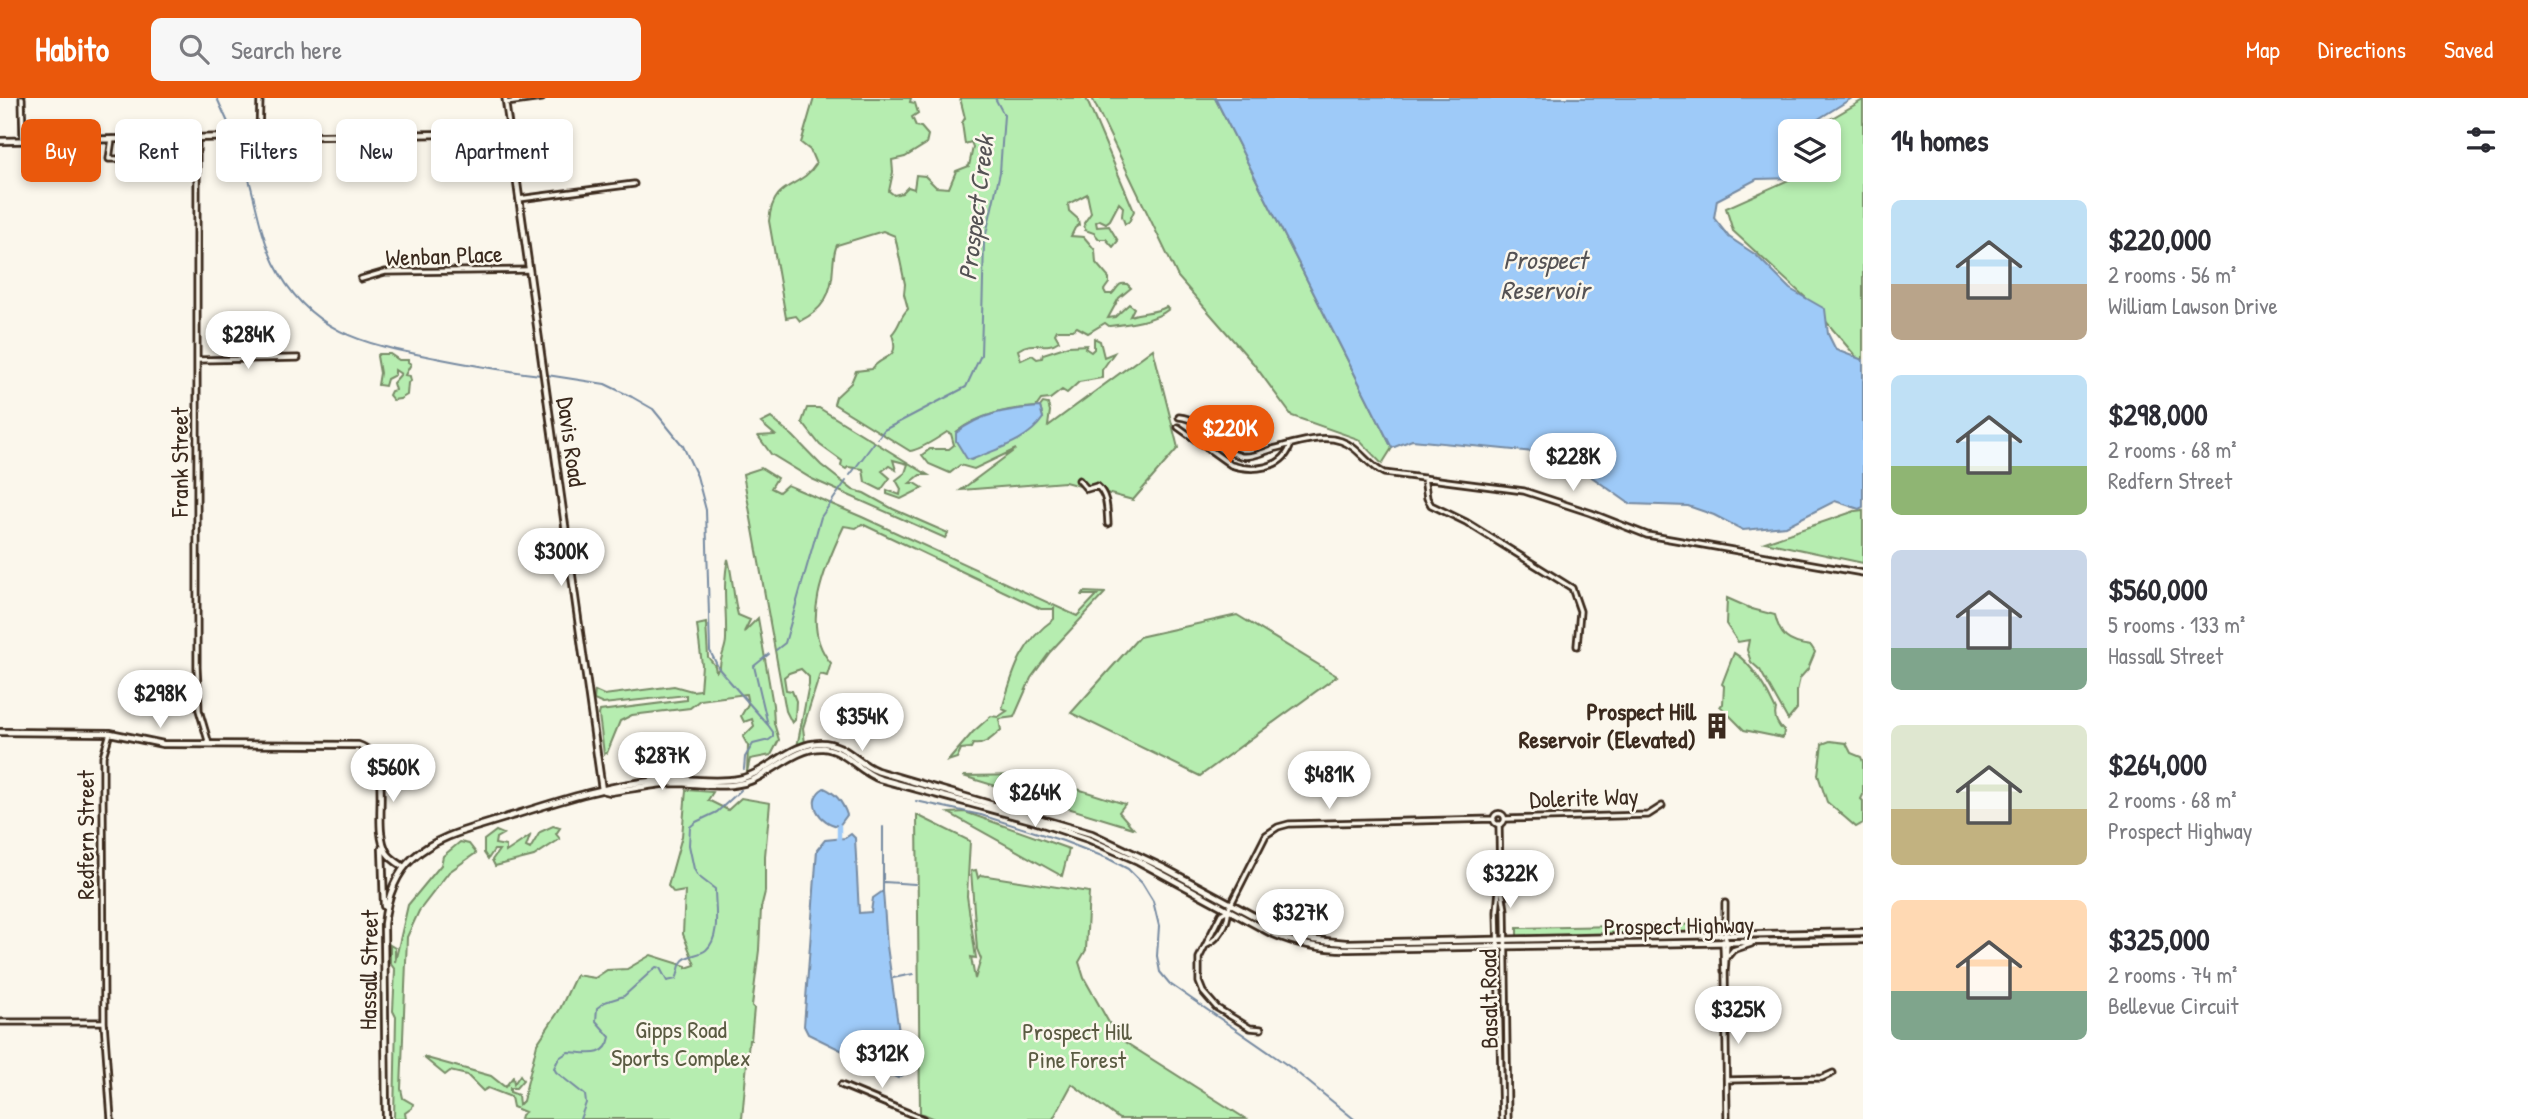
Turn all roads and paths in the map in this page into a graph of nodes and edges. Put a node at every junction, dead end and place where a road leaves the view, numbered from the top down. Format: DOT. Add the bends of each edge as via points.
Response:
graph roads {
  1 [pos="22,98"];
  2 [pos="260,98"];
  3 [pos="542,98"];
  4 [pos="506,101"];
  5 [pos="22,119"];
  6 [pos="259,119"];
  7 [pos="508,119"];
  8 [pos="431,134"];
  9 [pos="322,135"];
  10 [pos="101,139"];
  11 [pos="113,139"];
  12 [pos="21,140"];
  13 [pos="0,141"];
  14 [pos="115,159"];
  15 [pos="197,182"];
  16 [pos="517,182"];
  17 [pos="634,184"];
  18 [pos="519,199"];
  19 [pos="529,271"];
  20 [pos="361,279"];
  21 [pos="298,358"];
  22 [pos="197,360"];
  23 [pos="1179,416"];
  24 [pos="1178,427"];
  25 [pos="1291,446"];
  26 [pos="1424,478"];
  27 [pos="1079,480"];
  28 [pos="1108,524"];
  29 [pos="1863,573"];
  30 [pos="1577,646"];
  31 [pos="0,732"];
  32 [pos="110,733"];
  33 [pos="209,744"];
  34 [pos="775,766"];
  35 [pos="601,790"];
  36 [pos="1662,806"];
  37 [pos="1494,819"];
  38 [pos="1505,819"];
  39 [pos="1499,824"];
  40 [pos="382,840"];
  41 [pos="404,867"];
  42 [pos="1500,879"];
  43 [pos="1724,902"];
  44 [pos="1230,904"];
  45 [pos="1228,910"];
  46 [pos="384,924"];
  47 [pos="1863,932"];
  48 [pos="1725,936"];
  49 [pos="1506,939"];
  50 [pos="1497,940"];
  51 [pos="1863,940"];
  52 [pos="1756,942"];
  53 [pos="1724,943"];
  54 [pos="1498,946"];
  55 [pos="1506,946"];
  56 [pos="1727,960"];
  57 [pos="1725,973"];
  58 [pos="104,1022"];
  59 [pos="1,1023"];
  60 [pos="1261,1029"];
  61 [pos="1501,1042"];
  62 [pos="1507,1042"];
  63 [pos="1833,1073"];
  64 [pos="1727,1080"];
  65 [pos="841,1085"];
  66 [pos="111,1119"];
  67 [pos="386,1119"];
  68 [pos="923,1119"];
  69 [pos="1502,1119"];
  70 [pos="1508,1119"];
  71 [pos="1727,1119"];
  1 -- 5 [label="street"];
  2 -- 6 [label="street"];
  3 -- 4 [label="street"];
  4 -- 7 [label="street, Davis Road"];
  8 -- 9 [label="main road"];
  10 -- 11 [label="main road"];
  11 -- 14 [label="street" via="109,159"];
  12 -- 13 [label="main road"];
  15 -- 22 [label="street, Frank Street"];
  16 -- 18 [label="main road, Davis Road"];
  17 -- 18 [label="street"];
  18 -- 19 [label="main road, Davis Road"];
  19 -- 20 [label="street, Wenban Place" via="384,272"];
  19 -- 35 [label="main road, Davis Road"];
  21 -- 22 [label="street"];
  22 -- 33 [label="street, Frank Street" via="198,687"];
  23 -- 25 [label="street" via="1189,418 1245,457"];
  24 -- 25 [label="street" via="1240,468 1271,465 1286,457"];
  25 -- 26 [label="street" via="1315,439 1337,440 1352,446 1384,473"];
  26 -- 29 [label="street" via="1524,491 1647,535"];
  26 -- 30 [label="street" via="1431,505 1572,588 1580,611"];
  27 -- 28 [label="street" via="1087,489 1101,488"];
  31 -- 32 [label="main road"];
  32 -- 33 [label="main road" via="163,744"];
  32 -- 58 [label="street, Redfern Street" via="103,766"];
  33 -- 40 [label="main road" via="345,744 373,753"];
  34 -- 35 [label="main road" via="751,778 718,784"];
  34 -- 44 [label="main road, Prospect Highway" via="787,755 813,744 835,746 877,771 1092,834"];
  34 -- 45 [label="main road, Prospect Highway" via="814,749 839,752 877,778 1031,820 1114,849"];
  35 -- 41 [label="main road" via="456,834 424,849"];
  36 -- 38 [label="street, Dolerite Way" via="1648,815"];
  37 -- 38 [label="street, Dolerite Way" via="1499,814"];
  37 -- 39 [label="street"];
  37 -- 44 [label="street, Dolerite Way" via="1278,827 1266,835"];
  38 -- 39 [label="street"];
  39 -- 42 [label="street, Basalt Road"];
  40 -- 41 [label="main road" via="385,851"];
  40 -- 46 [label="main road"];
  41 -- 46 [label="main road, Hassall Street" via="387,901"];
  42 -- 49 [label="street, Basalt Road"];
  42 -- 50 [label="street, Basalt Road"];
  43 -- 48 [label="street"];
  44 -- 45 [label="street, Dolerite Way"];
  44 -- 50 [label="main road, Prospect Highway" via="1280,930 1323,941"];
  45 -- 54 [label="main road, Prospect Highway" via="1282,938 1321,948"];
  45 -- 60 [label="street, Dolerite Way" via="1223,927 1198,963 1199,982 1217,1008 1250,1028"];
  46 -- 67 [label="main road, Hassall Street"];
  47 -- 48 [label="main road, Prospect Highway"];
  48 -- 49 [label="main road, Prospect Highway"];
  48 -- 53 [label="street"];
  49 -- 50 [label="main road, Prospect Highway"];
  49 -- 55 [label="street, Basalt Road"];
  50 -- 54 [label="street, Basalt Road"];
  51 -- 52 [label="main road, Prospect Highway"];
  52 -- 53 [label="main road, Prospect Highway"];
  52 -- 56 [label="street" via="1733,950"];
  53 -- 55 [label="main road, Prospect Highway"];
  53 -- 56 [label="street"];
  53 -- 57 [label="street"];
  54 -- 55 [label="main road, Prospect Highway"];
  54 -- 61 [label="street, Basalt Road"];
  55 -- 62 [label="street, Basalt Road"];
  56 -- 57 [label="street"];
  57 -- 64 [label="street"];
  58 -- 59 [label="street"];
  58 -- 66 [label="street, Redfern Street"];
  61 -- 62 [label="street"];
  61 -- 69 [label="street, Basalt Road"];
  62 -- 70 [label="street, Basalt Road"];
  63 -- 64 [label="street" via="1822,1078"];
  64 -- 71 [label="street"];
  65 -- 68 [label="street"];
}
